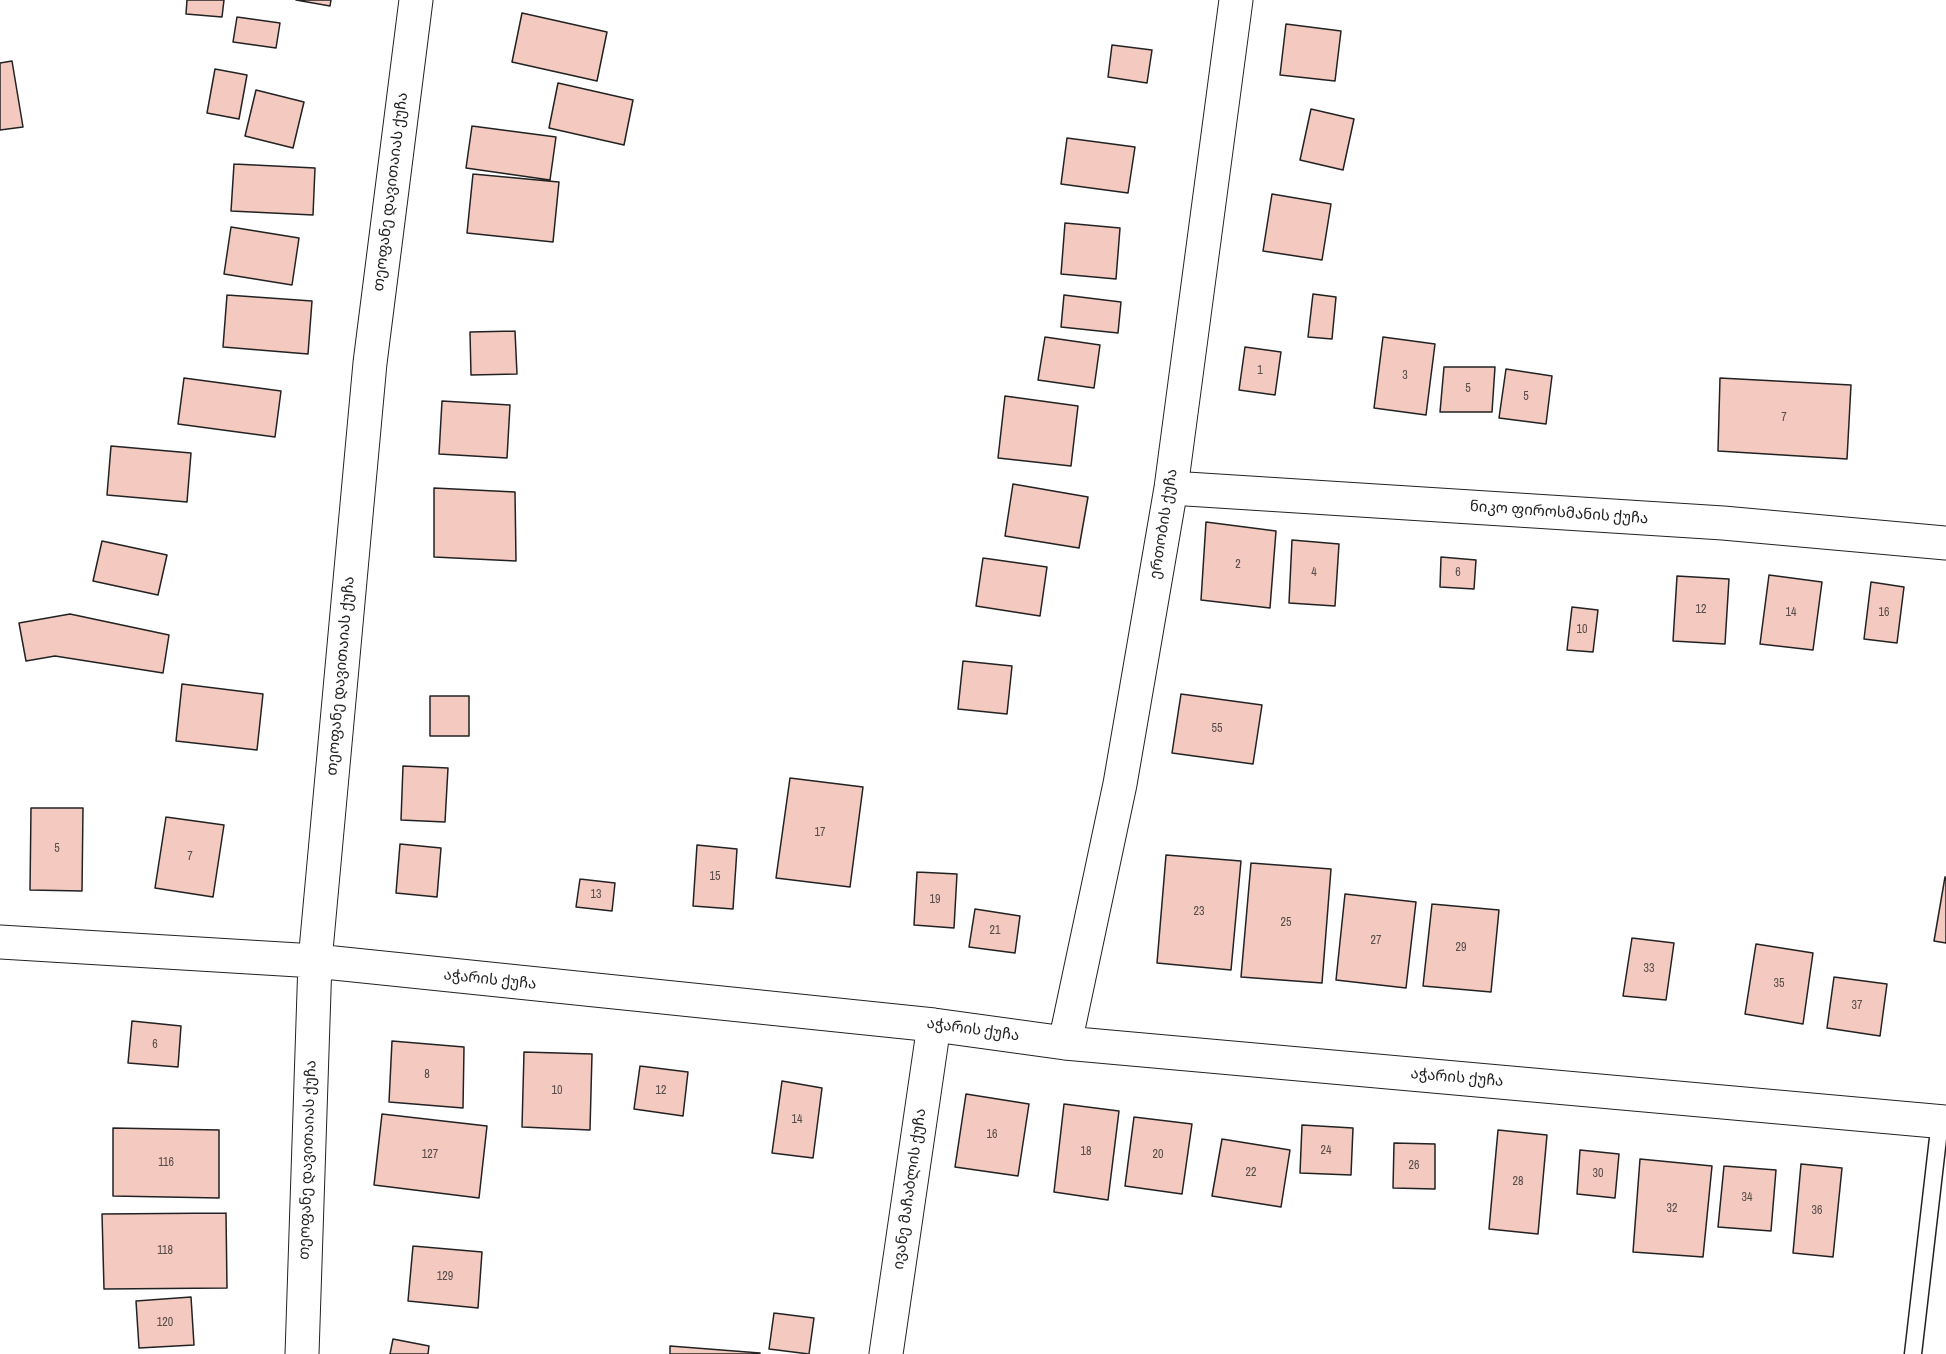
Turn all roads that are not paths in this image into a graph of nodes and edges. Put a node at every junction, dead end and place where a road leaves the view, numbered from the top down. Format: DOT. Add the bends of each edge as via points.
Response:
graph roads {
  1 [pos="416,0"];
  2 [pos="1236,0"];
  3 [pos="1171,488"];
  4 [pos="1946,543"];
  5 [pos="0,942"];
  6 [pos="315,961"];
  7 [pos="934,1025"];
  8 [pos="1065,1043"];
  9 [pos="1943,1121"];
  10 [pos="302,1354"];
  11 [pos="886,1354"];
  12 [pos="1913,1354"];
  1 -- 6 [label="street, თეოფანე დავითაიას ქუჩა" via="370,363"];
  2 -- 3 [label="street, ერთობის ქუჩა"];
  3 -- 4 [label="street, ნიკო ფიროსმანის ქუჩა" via="1723,523"];
  3 -- 8 [label="street, ერთობის ქუჩა" via="1120,784"];
  5 -- 6 [label="street, აჭარის ქუჩა"];
  6 -- 7 [label="street, აჭარის ქუჩა"];
  6 -- 10 [label="street, თეოფანე დავითაიას ქუჩა"];
  7 -- 8 [label="street, აჭარის ქუჩა"];
  7 -- 11 [label="street, ივანე მაჩაბლის ქუჩა"];
  8 -- 9 [label="street, აჭარის ქუჩა"];
  9 -- 12 [label="lane"];
}
